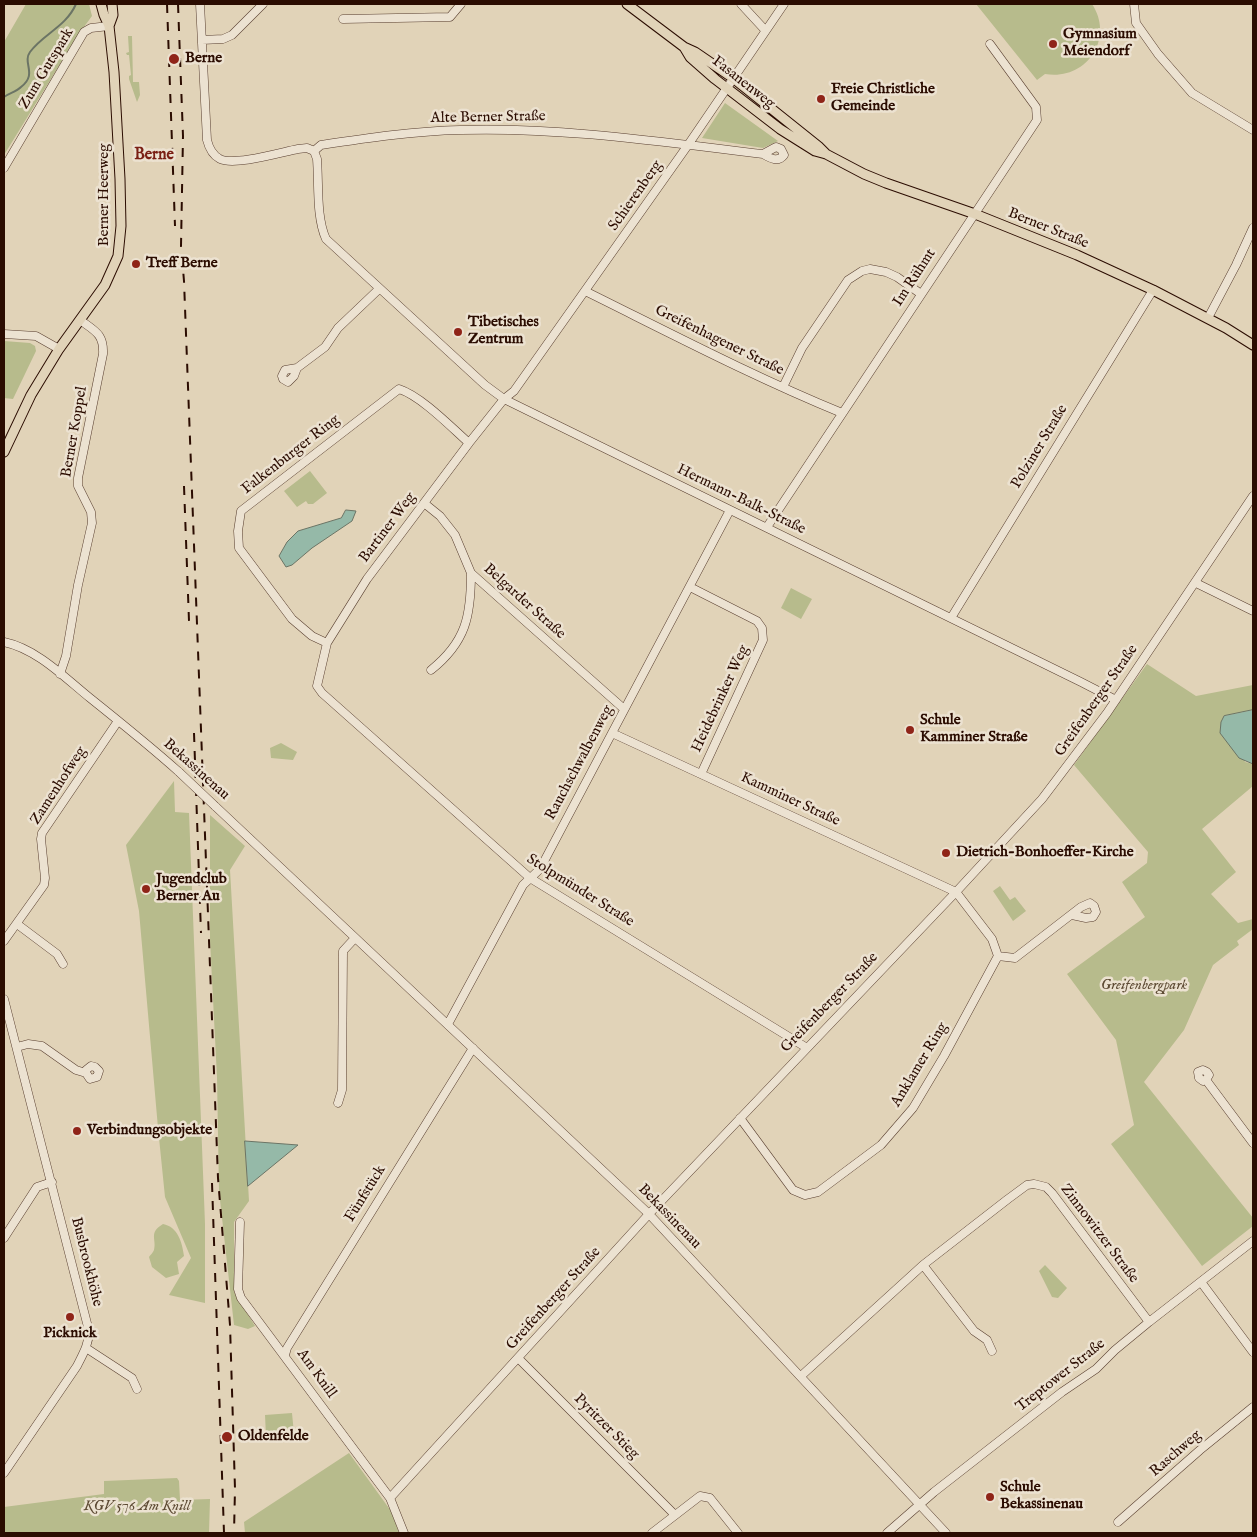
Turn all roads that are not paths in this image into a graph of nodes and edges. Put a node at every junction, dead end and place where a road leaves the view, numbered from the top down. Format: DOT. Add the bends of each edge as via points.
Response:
graph roads {
  1 [pos="101,4"];
  2 [pos="112,4"];
  3 [pos="200,4"];
  4 [pos="263,4"];
  5 [pos="461,4"];
  6 [pos="627,4"];
  7 [pos="741,4"];
  8 [pos="784,4"];
  9 [pos="1134,4"];
  10 [pos="342,19"];
  11 [pos="109,26"];
  12 [pos="765,30"];
  13 [pos="202,40"];
  14 [pos="990,44"];
  15 [pos="684,47"];
  16 [pos="733,78"];
  17 [pos="726,88"];
  18 [pos="1253,130"];
  19 [pos="792,131"];
  20 [pos="688,145"];
  21 [pos="314,151"];
  22 [pos="763,154"];
  23 [pos="4,168"];
  24 [pos="975,214"];
  25 [pos="1253,228"];
  26 [pos="379,289"];
  27 [pos="1153,290"];
  28 [pos="585,291"];
  29 [pos="921,294"];
  30 [pos="1208,318"];
  31 [pos="80,320"];
  32 [pos="4,334"];
  33 [pos="1253,344"];
  34 [pos="59,349"];
  35 [pos="297,368"];
  36 [pos="783,388"];
  37 [pos="504,399"];
  38 [pos="842,413"];
  39 [pos="469,443"];
  40 [pos="4,452"];
  41 [pos="1253,496"];
  42 [pos="424,503"];
  43 [pos="730,510"];
  44 [pos="767,527"];
  45 [pos="471,573"];
  46 [pos="1196,583"];
  47 [pos="690,587"];
  48 [pos="1253,611"];
  49 [pos="952,618"];
  50 [pos="4,642"];
  51 [pos="328,643"];
  52 [pos="432,670"];
  53 [pos="60,674"];
  54 [pos="317,686"];
  55 [pos="1116,700"];
  56 [pos="624,709"];
  57 [pos="118,720"];
  58 [pos="612,733"];
  59 [pos="701,774"];
  60 [pos="530,878"];
  61 [pos="956,892"];
  62 [pos="1072,915"];
  63 [pos="16,924"];
  64 [pos="354,938"];
  65 [pos="4,941"];
  66 [pos="998,956"];
  67 [pos="63,964"];
  68 [pos="4,999"];
  69 [pos="448,1024"];
  70 [pos="17,1047"];
  71 [pos="473,1048"];
  72 [pos="807,1048"];
  73 [pos="86,1073"];
  74 [pos="1206,1080"];
  75 [pos="338,1103"];
  76 [pos="740,1118"];
  77 [pos="1253,1143"];
  78 [pos="52,1182"];
  79 [pos="649,1214"];
  80 [pos="240,1222"];
  81 [pos="4,1238"];
  82 [pos="1253,1241"];
  83 [pos="923,1264"];
  84 [pos="1201,1282"];
  85 [pos="1149,1322"];
  86 [pos="86,1348"];
  87 [pos="992,1351"];
  88 [pos="1253,1352"];
  89 [pos="285,1355"];
  90 [pos="518,1358"];
  91 [pos="801,1376"];
  92 [pos="137,1389"];
  93 [pos="1253,1407"];
  94 [pos="7,1460"];
  95 [pos="4,1473"];
  96 [pos="390,1498"];
  97 [pos="921,1505"];
  98 [pos="675,1515"];
  99 [pos="1118,1522"];
  100 [pos="404,1533"];
  101 [pos="652,1533"];
  102 [pos="738,1533"];
  103 [pos="887,1533"];
  104 [pos="946,1533"];
  1 -- 11 [label="main road, Berner Heerweg"];
  2 -- 11 [label="main road, Berner Heerweg" via="113,16"];
  3 -- 13 [label="street"];
  4 -- 13 [label="street" via="232,35"];
  5 -- 10 [label="street" via="450,17"];
  6 -- 15 [label="main road, Fasanenweg"];
  7 -- 12 [label="street"];
  8 -- 12 [label="street, Schierenberg"];
  9 -- 18 [label="street" via="1136,23 1192,94"];
  11 -- 23 [label="street, Zum Gutspark" via="84,32"];
  11 -- 31 [label="main road, Berner Heerweg" via="117,117 121,242 110,275"];
  12 -- 16 [label="street, Schierenberg"];
  13 -- 21 [label="street, Alte Berner Straße" via="207,140 219,159 243,160 307,148"];
  14 -- 24 [label="street, Im Rühmt" via="1036,107 1037,120"];
  15 -- 16 [label="main road, Fasanenweg"];
  15 -- 17 [label="main road, Fasanenweg" via="698,66"];
  16 -- 17 [label="street, Schierenberg"];
  16 -- 19 [label="main road, Fasanenweg"];
  17 -- 19 [label="main road, Fasanenweg"];
  17 -- 20 [label="street, Schierenberg"];
  19 -- 24 [label="main road, Berner Straße" via="864,174"];
  20 -- 21 [label="street, Alte Berner Straße" via="563,132 459,130 378,136 321,145"];
  20 -- 22 [label="street, Alte Berner Straße"];
  20 -- 28 [label="street, Schierenberg"];
  21 -- 26 [label="street, Hermann-Balk-Straße" via="322,231 332,245"];
  24 -- 27 [label="main road, Berner Straße"];
  24 -- 29 [label="street, Im Rühmt"];
  25 -- 30 [label="street"];
  26 -- 35 [label="street" via="338,328 325,347"];
  26 -- 37 [label="street, Hermann-Balk-Straße"];
  27 -- 30 [label="main road, Berner Straße"];
  27 -- 49 [label="street, Polziner Straße"];
  28 -- 36 [label="street, Greifenhagener Straße"];
  28 -- 37 [label="street, Schierenberg" via="514,391"];
  29 -- 36 [label="street" via="886,272 862,271 848,280 802,348"];
  29 -- 38 [label="street, Im Rühmt"];
  30 -- 33 [label="main road, Berner Straße"];
  31 -- 34 [label="main road, Berner Heerweg"];
  31 -- 53 [label="street, Berner Koppel" via="102,337 104,345 78,478 78,486 91,512 92,525"];
  32 -- 34 [label="street" via="36,336"];
  34 -- 40 [label="main road, Berner Heerweg" via="31,395"];
  36 -- 38 [label="street, Greifenhagener Straße"];
  37 -- 39 [label="street, Bartiner Weg"];
  37 -- 43 [label="street, Hermann-Balk-Straße"];
  38 -- 44 [label="street, Im Rühmt"];
  39 -- 42 [label="street, Bartiner Weg"];
  39 -- 51 [label="street, Falkenburger Ring" via="417,398 399,389 241,511 238,548 292,619 312,636"];
  41 -- 46 [label="street, Greifenberger Straße"];
  42 -- 45 [label="street, Belgarder Straße" via="455,535"];
  42 -- 51 [label="street, Bartiner Weg" via="367,579"];
  43 -- 44 [label="street, Hermann-Balk-Straße"];
  43 -- 47 [label="street, Rauchschwalbenweg"];
  44 -- 49 [label="street, Hermann-Balk-Straße"];
  45 -- 52 [label="street" via="469,611 462,634 448,656"];
  45 -- 56 [label="street, Belgarder Straße"];
  46 -- 48 [label="street"];
  46 -- 55 [label="street, Greifenberger Straße"];
  47 -- 56 [label="street, Rauchschwalbenweg"];
  47 -- 59 [label="street, Heidebrinker Weg" via="757,621 764,640"];
  49 -- 55 [label="street, Hermann-Balk-Straße"];
  50 -- 53 [label="street, Bekassinenau" via="23,648"];
  51 -- 54 [label="street, Bartiner Weg"];
  53 -- 57 [label="street, Bekassinenau"];
  54 -- 60 [label="street, Stolpmünder Straße"];
  55 -- 61 [label="street, Greifenberger Straße" via="1042,799"];
  56 -- 58 [label="street, Rauchschwalbenweg"];
  57 -- 63 [label="street, Zamenhofweg" via="42,833 44,885"];
  57 -- 64 [label="street, Bekassinenau, bridge" via="215,806"];
  58 -- 59 [label="street, Kamminer Straße"];
  58 -- 60 [label="street, Rauchschwalbenweg" via="540,869"];
  59 -- 61 [label="street, Kamminer Straße"];
  60 -- 69 [label="street, Rauchschwalbenweg" via="523,885"];
  60 -- 72 [label="street, Stolpmünder Straße"];
  61 -- 66 [label="street" via="992,939"];
  61 -- 72 [label="street, Greifenberger Straße"];
  62 -- 66 [label="street" via="1015,958"];
  63 -- 65 [label="street, Zamenhofweg"];
  63 -- 67 [label="street" via="57,954"];
  64 -- 69 [label="street, Bekassinenau"];
  64 -- 75 [label="street" via="343,951 342,1090"];
  66 -- 76 [label="street, Anklamer Ring" via="913,1108 881,1145 818,1192 805,1195 793,1190"];
  68 -- 70 [label="street, Busbrookhöhe"];
  69 -- 71 [label="street, Bekassinenau"];
  70 -- 73 [label="street" via="28,1044 42,1046 76,1070"];
  70 -- 78 [label="street, Busbrookhöhe"];
  71 -- 79 [label="street, Bekassinenau"];
  71 -- 89 [label="street, Fünfstück"];
  72 -- 76 [label="street, Greifenberger Straße"];
  74 -- 77 [label="street"];
  76 -- 79 [label="street, Greifenberger Straße"];
  78 -- 81 [label="street" via="37,1187"];
  78 -- 86 [label="street, Busbrookhöhe" via="89,1331"];
  79 -- 90 [label="street, Greifenberger Straße"];
  79 -- 91 [label="street, Bekassinenau"];
  80 -- 89 [label="street, Am Knill" via="239,1293"];
  82 -- 84 [label="street, Treptower Straße"];
  83 -- 85 [label="street, Zinnowitzer Straße" via="1022,1188 1040,1184 1052,1192"];
  83 -- 87 [label="street" via="974,1331 987,1340"];
  83 -- 91 [label="street, Zinnowitzer Straße"];
  84 -- 85 [label="street, Treptower Straße"];
  84 -- 88 [label="street"];
  85 -- 97 [label="street, Treptower Straße" via="1095,1369"];
  86 -- 92 [label="street" via="132,1378"];
  86 -- 94 [label="street, Busbrookhöhe" via="77,1366"];
  89 -- 96 [label="street, Am Knill"];
  90 -- 96 [label="street, Greifenberger Straße"];
  90 -- 98 [label="street, Pyritzer Stieg"];
  91 -- 97 [label="street, Bekassinenau"];
  93 -- 99 [label="street, Raschweg"];
  94 -- 95 [label="street, Busbrookhöhe"];
  96 -- 100 [label="street, Am Knill"];
  97 -- 103 [label="street, Treptower Straße"];
  97 -- 104 [label="street, Bekassinenau"];
  98 -- 101 [label="street"];
  98 -- 102 [label="street" via="700,1496 710,1498"];
}
